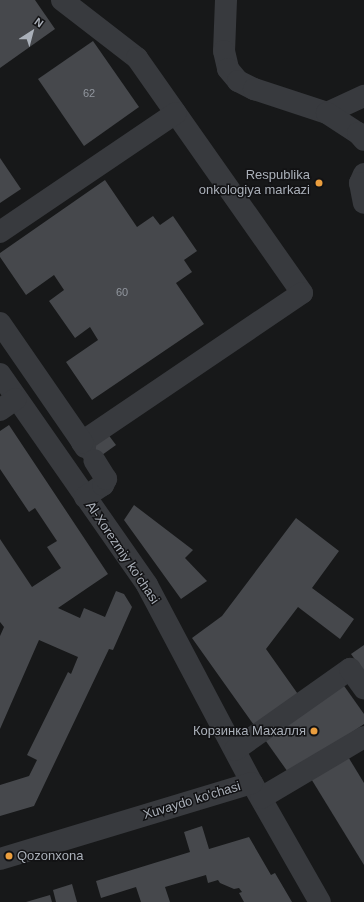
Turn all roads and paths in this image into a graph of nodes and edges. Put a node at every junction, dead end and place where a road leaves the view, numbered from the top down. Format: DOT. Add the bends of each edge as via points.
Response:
graph roads {
  1 [pos="62,0"];
  2 [pos="226,0"];
  3 [pos="364,96"];
  4 [pos="176,113"];
  5 [pos="326,113"];
  6 [pos="364,140"];
  7 [pos="364,174"];
  8 [pos="364,203"];
  9 [pos="0,232"];
  10 [pos="0,322"];
  11 [pos="0,374"];
  12 [pos="8,404"];
  13 [pos="87,450"];
  14 [pos="85,497"];
  15 [pos="364,688"];
  16 [pos="363,740"];
  17 [pos="235,750"];
  18 [pos="257,790"];
  19 [pos="0,859"];
  20 [pos="320,902"];
  1 -- 4 [label="street" via="137,58"];
  2 -- 5 [label="street" via="224,51 228,69 238,81 254,89"];
  3 -- 5 [label="street"];
  4 -- 9 [label="street"];
  4 -- 13 [label="street" via="302,293"];
  5 -- 6 [label="street" via="358,132"];
  7 -- 8 [label="street" via="360,184"];
  10 -- 13 [label="street"];
  11 -- 12 [label="street, Al-Xorezmiy ko'chasi"];
  12 -- 14 [label="street, Al-Xorezmiy ko'chasi"];
  13 -- 14 [label="street" via="106,479 103,485"];
  14 -- 17 [label="street, Al-Xorezmiy ko'chasi" via="146,585"];
  15 -- 17 [label="street" via="350,669"];
  16 -- 18 [label="street"];
  17 -- 18 [label="street, Al-Xorezmiy ko'chasi"];
  18 -- 19 [label="street, Xuvaydo ko'chasi"];
  18 -- 20 [label="street, Xuvaydo ko'chasi"];
}
